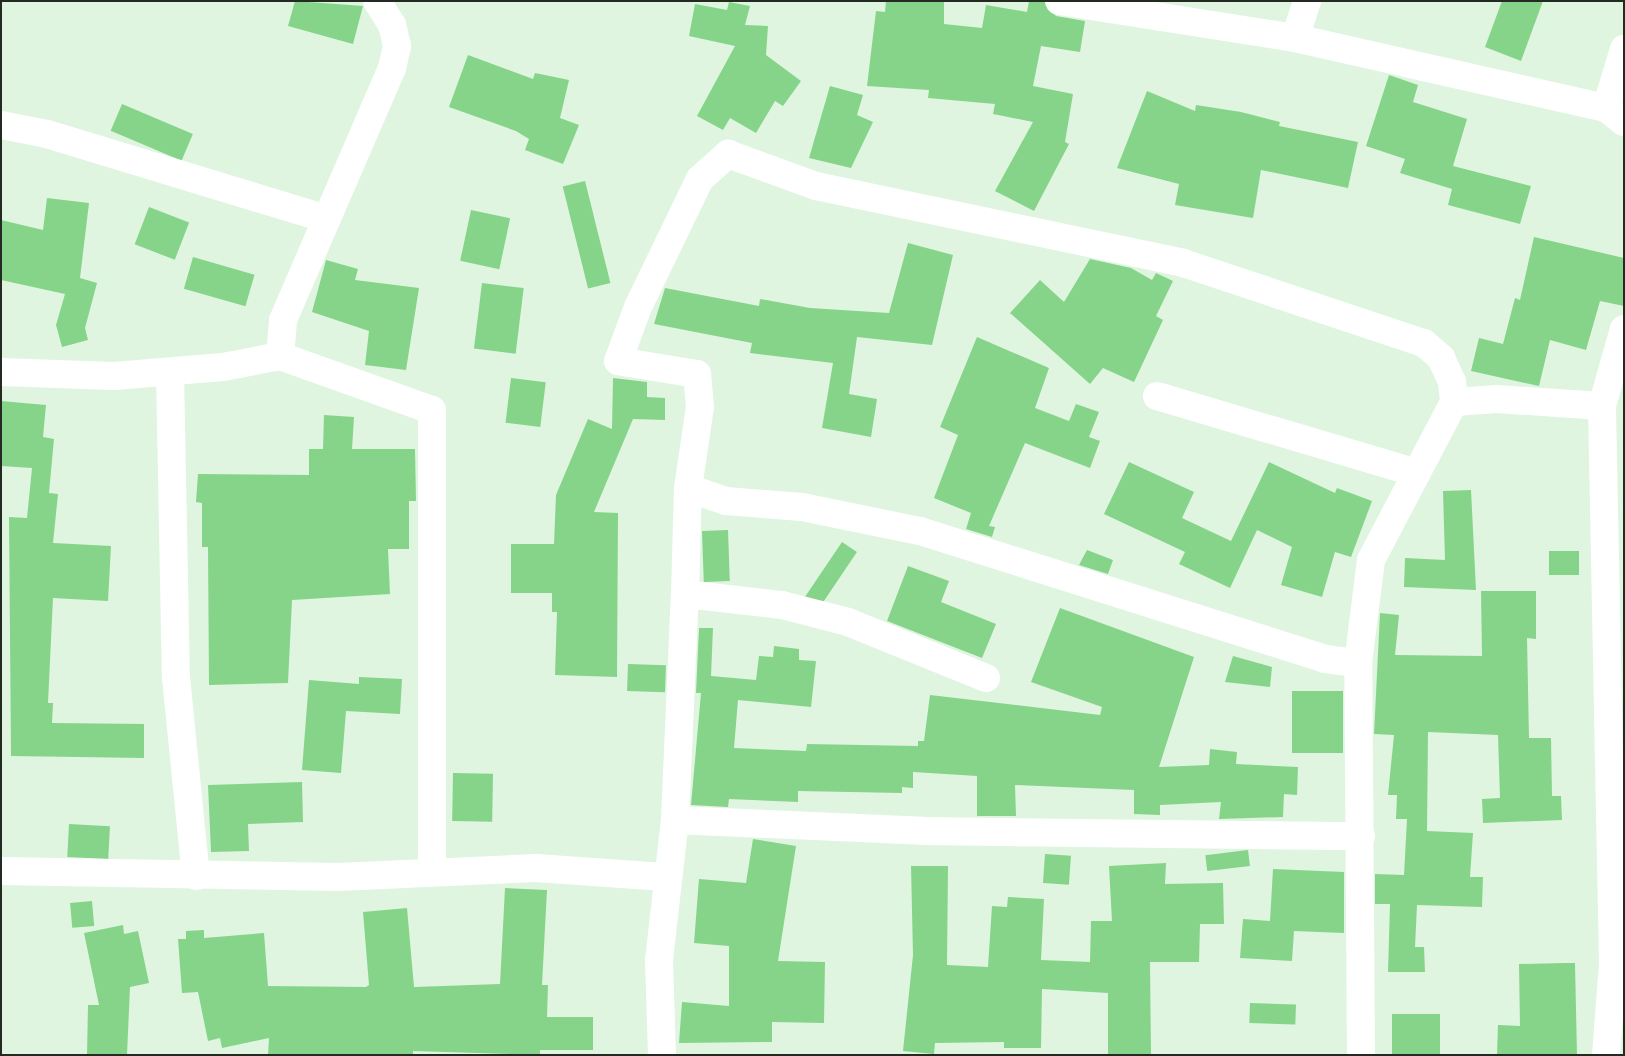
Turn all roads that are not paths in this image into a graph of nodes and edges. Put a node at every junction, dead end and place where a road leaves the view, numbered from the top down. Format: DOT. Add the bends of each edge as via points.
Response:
graph roads {
  1 [pos="377,1"];
  2 [pos="1059,1"];
  3 [pos="1307,1"];
  4 [pos="1295,38"];
  5 [pos="1624,49"];
  6 [pos="1615,115"];
  7 [pos="1,125"];
  8 [pos="326,219"];
  9 [pos="1624,328"];
  10 [pos="280,356"];
  11 [pos="1,372"];
  12 [pos="170,372"];
  13 [pos="1157,396"];
  14 [pos="1454,402"];
  15 [pos="1602,406"];
  16 [pos="1417,473"];
  17 [pos="688,488"];
  18 [pos="685,594"];
  19 [pos="1358,663"];
  20 [pos="986,678"];
  21 [pos="676,820"];
  22 [pos="1361,836"];
  23 [pos="1,870"];
  24 [pos="432,872"];
  25 [pos="196,876"];
  26 [pos="665,877"];
  27 [pos="662,1055"];
  28 [pos="1362,1055"];
  29 [pos="1606,1055"];
  1 -- 8 [label="street" via="396,39 392,68"];
  2 -- 4 [label="street"];
  3 -- 4 [label="street"];
  4 -- 6 [label="street"];
  5 -- 6 [label="street"];
  7 -- 8 [label="street"];
  8 -- 10 [label="street" via="283,320"];
  9 -- 15 [label="street"];
  10 -- 12 [label="street"];
  10 -- 24 [label="street" via="432,410"];
  11 -- 12 [label="street" via="114,376"];
  12 -- 25 [label="street" via="176,677"];
  13 -- 16 [label="street"];
  14 -- 15 [label="street" via="1497,399"];
  14 -- 16 [label="street"];
  14 -- 17 [label="street" via="1452,382 1441,358 1424,343 1182,263 816,186 728,154 700,179 638,307 618,361 697,374 700,407"];
  15 -- 29 [label="street" via="1614,964"];
  16 -- 19 [label="street" via="1371,560"];
  17 -- 18 [label="street"];
  17 -- 19 [label="street" via="726,501 802,507 920,531 1325,659"];
  18 -- 20 [label="street" via="782,605 848,622"];
  18 -- 21 [label="street"];
  19 -- 22 [label="street"];
  21 -- 22 [label="street" via="923,831"];
  21 -- 26 [label="street"];
  22 -- 28 [label="street"];
  23 -- 25 [label="street"];
  24 -- 25 [label="street" via="338,877"];
  24 -- 26 [label="street" via="536,868"];
  26 -- 27 [label="street" via="659,960"];
}
